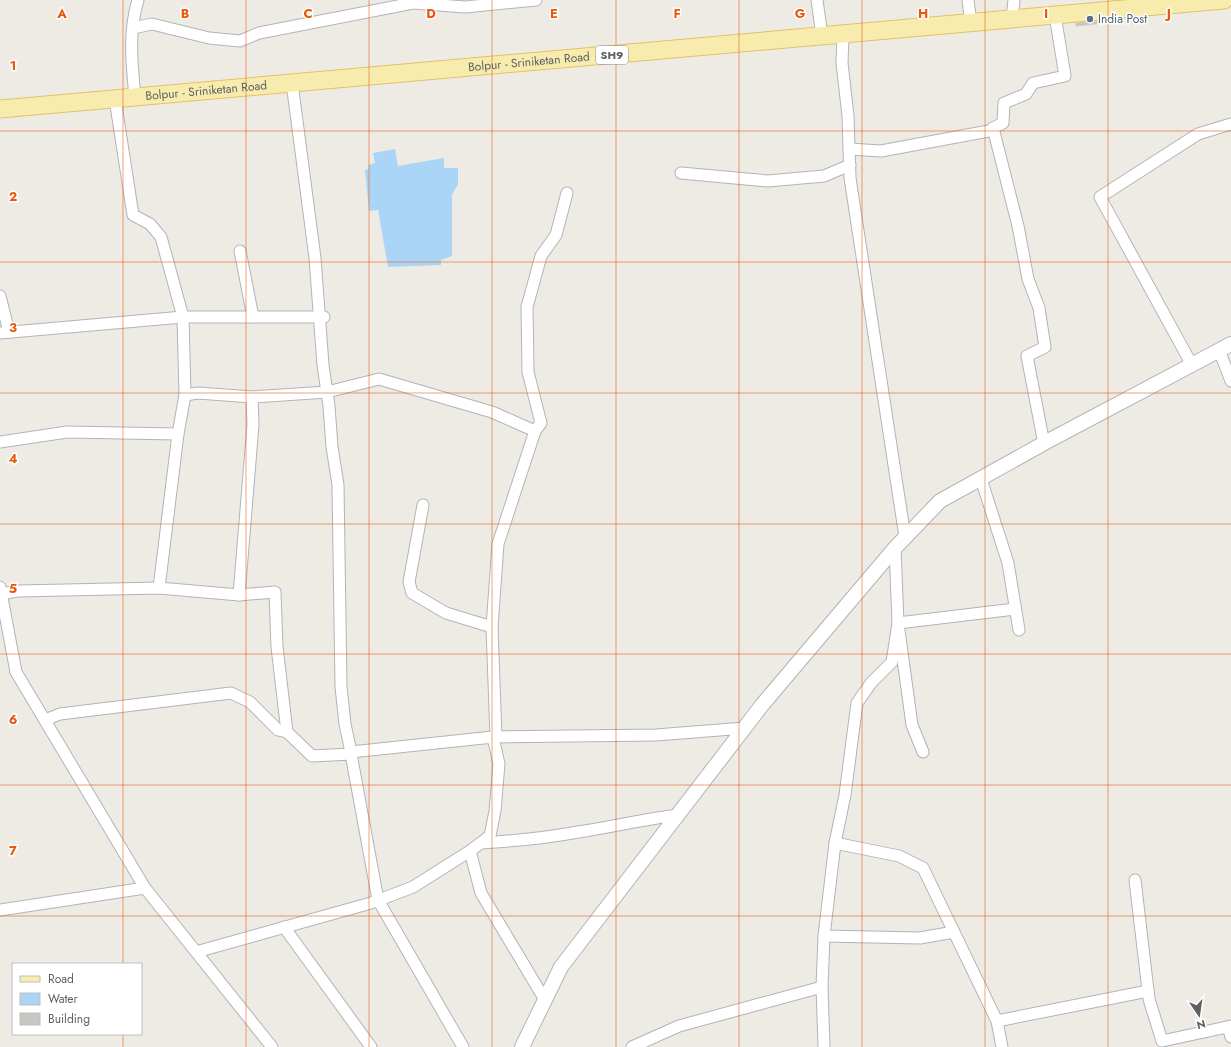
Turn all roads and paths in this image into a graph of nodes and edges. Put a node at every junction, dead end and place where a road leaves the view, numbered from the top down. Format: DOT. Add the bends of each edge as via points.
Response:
graph roads {
  1 [pos="138,0"];
  2 [pos="536,0"];
  3 [pos="817,0"];
  4 [pos="968,0"];
  5 [pos="1014,0"];
  6 [pos="1224,0"];
  7 [pos="413,1"];
  8 [pos="1055,15"];
  9 [pos="1012,19"];
  10 [pos="971,23"];
  11 [pos="132,28"];
  12 [pos="844,34"];
  13 [pos="822,36"];
  14 [pos="292,83"];
  15 [pos="135,97"];
  16 [pos="115,99"];
  17 [pos="0,109"];
  18 [pos="1231,124"];
  19 [pos="994,130"];
  20 [pos="849,149"];
  21 [pos="850,165"];
  22 [pos="681,173"];
  23 [pos="567,193"];
  24 [pos="240,251"];
  25 [pos="0,296"];
  26 [pos="183,317"];
  27 [pos="253,317"];
  28 [pos="321,317"];
  29 [pos="5,332"];
  30 [pos="1225,347"];
  31 [pos="1192,365"];
  32 [pos="1231,381"];
  33 [pos="327,392"];
  34 [pos="185,395"];
  35 [pos="252,397"];
  36 [pos="535,431"];
  37 [pos="178,434"];
  38 [pos="0,442"];
  39 [pos="1044,444"];
  40 [pos="981,479"];
  41 [pos="423,505"];
  42 [pos="905,537"];
  43 [pos="894,548"];
  44 [pos="158,588"];
  45 [pos="0,591"];
  46 [pos="239,596"];
  47 [pos="1016,609"];
  48 [pos="898,623"];
  49 [pos="492,627"];
  50 [pos="1019,630"];
  51 [pos="45,720"];
  52 [pos="744,728"];
  53 [pos="287,732"];
  54 [pos="494,737"];
  55 [pos="923,752"];
  56 [pos="678,815"];
  57 [pos="835,843"];
  58 [pos="480,844"];
  59 [pos="470,852"];
  60 [pos="1135,880"];
  61 [pos="145,888"];
  62 [pos="378,900"];
  63 [pos="0,910"];
  64 [pos="284,927"];
  65 [pos="954,932"];
  66 [pos="824,936"];
  67 [pos="196,952"];
  68 [pos="822,987"];
  69 [pos="1148,991"];
  70 [pos="545,1000"];
  71 [pos="997,1021"];
  72 [pos="1230,1030"];
  73 [pos="1161,1044"];
  74 [pos="272,1047"];
  75 [pos="372,1047"];
  76 [pos="463,1047"];
  77 [pos="522,1047"];
  78 [pos="632,1047"];
  79 [pos="824,1047"];
  80 [pos="1002,1047"];
  1 -- 11 [label="street"];
  2 -- 7 [label="street" via="465,7"];
  3 -- 13 [label="street"];
  4 -- 10 [label="street"];
  5 -- 9 [label="street"];
  6 -- 8 [label="main road, Bolpur - Sriniketan Road / SH9"];
  7 -- 11 [label="street" via="259,33 240,41 209,38 152,24"];
  8 -- 9 [label="main road, Bolpur - Sriniketan Road / SH9"];
  8 -- 19 [label="street" via="1065,76 1033,82 1026,94 1004,103 1003,124 993,128"];
  9 -- 10 [label="main road, Bolpur - Sriniketan Road / SH9"];
  10 -- 12 [label="main road, Bolpur - Sriniketan Road / SH9"];
  11 -- 15 [label="street" via="131,52"];
  12 -- 13 [label="main road, Bolpur - Sriniketan Road / SH9"];
  12 -- 20 [label="street" via="842,63"];
  13 -- 14 [label="main road, Bolpur - Sriniketan Road / SH9"];
  14 -- 15 [label="main road, Bolpur - Sriniketan Road / SH9"];
  14 -- 28 [label="street"];
  15 -- 16 [label="main road, Bolpur - Sriniketan Road / SH9"];
  16 -- 17 [label="main road, Bolpur - Sriniketan Road / SH9"];
  16 -- 26 [label="street" via="133,215 150,224 161,237"];
  18 -- 31 [label="street" via="1198,134 1100,197"];
  19 -- 20 [label="street" via="881,151"];
  19 -- 39 [label="street" via="1018,226 1028,279 1039,308 1045,347 1027,356"];
  20 -- 21 [label="street"];
  21 -- 22 [label="street" via="824,176 768,181"];
  21 -- 42 [label="street" via="851,186"];
  23 -- 36 [label="street" via="556,235 541,256 527,307 528,372 541,423"];
  24 -- 27 [label="street"];
  25 -- 29 [label="street"];
  26 -- 27 [label="street"];
  26 -- 29 [label="street"];
  26 -- 34 [label="street"];
  27 -- 28 [label="street"];
  28 -- 33 [label="street"];
  30 -- 31 [label="street"];
  30 -- 32 [label="street"];
  31 -- 39 [label="street"];
  33 -- 35 [label="street"];
  33 -- 36 [label="street" via="379,379 492,412"];
  33 -- 54 [label="street" via="338,485 341,687 351,752"];
  34 -- 35 [label="street" via="198,393"];
  34 -- 37 [label="street"];
  35 -- 46 [label="street" via="253,425"];
  36 -- 49 [label="street" via="498,544"];
  37 -- 38 [label="street" via="67,432"];
  37 -- 44 [label="street"];
  39 -- 40 [label="street"];
  40 -- 42 [label="street" via="940,501"];
  40 -- 47 [label="street" via="1008,563"];
  41 -- 49 [label="street" via="409,582 412,593 446,613"];
  42 -- 43 [label="street"];
  43 -- 48 [label="street"];
  43 -- 52 [label="street"];
  44 -- 45 [label="street"];
  44 -- 46 [label="street"];
  45 -- 51 [label="street" via="16,672"];
  46 -- 53 [label="street" via="275,592 277,647"];
  47 -- 48 [label="street"];
  47 -- 50 [label="street"];
  48 -- 55 [label="street" via="912,725"];
  48 -- 57 [label="street" via="892,662 871,683 857,703 845,795"];
  49 -- 54 [label="street"];
  51 -- 53 [label="street" via="60,714 232,693 250,702 278,730"];
  51 -- 61 [label="street"];
  52 -- 54 [label="street" via="656,735"];
  52 -- 56 [label="street"];
  53 -- 62 [label="street" via="312,756 351,754"];
  54 -- 58 [label="street" via="499,764 495,811 490,836"];
  56 -- 58 [label="street" via="579,832"];
  56 -- 70 [label="street" via="561,967"];
  57 -- 65 [label="street" via="898,856 924,868"];
  57 -- 66 [label="street"];
  58 -- 59 [label="street"];
  59 -- 62 [label="street" via="413,887"];
  59 -- 70 [label="street" via="481,893"];
  60 -- 69 [label="street"];
  61 -- 63 [label="street"];
  61 -- 67 [label="street"];
  62 -- 64 [label="street"];
  62 -- 76 [label="street"];
  64 -- 67 [label="street"];
  64 -- 75 [label="street"];
  65 -- 66 [label="street" via="920,938"];
  65 -- 71 [label="street"];
  66 -- 68 [label="street"];
  67 -- 74 [label="street"];
  68 -- 78 [label="street" via="679,1026"];
  68 -- 79 [label="street"];
  69 -- 71 [label="street"];
  69 -- 73 [label="street"];
  70 -- 77 [label="street"];
  71 -- 80 [label="street"];
  72 -- 73 [label="street"];
}
